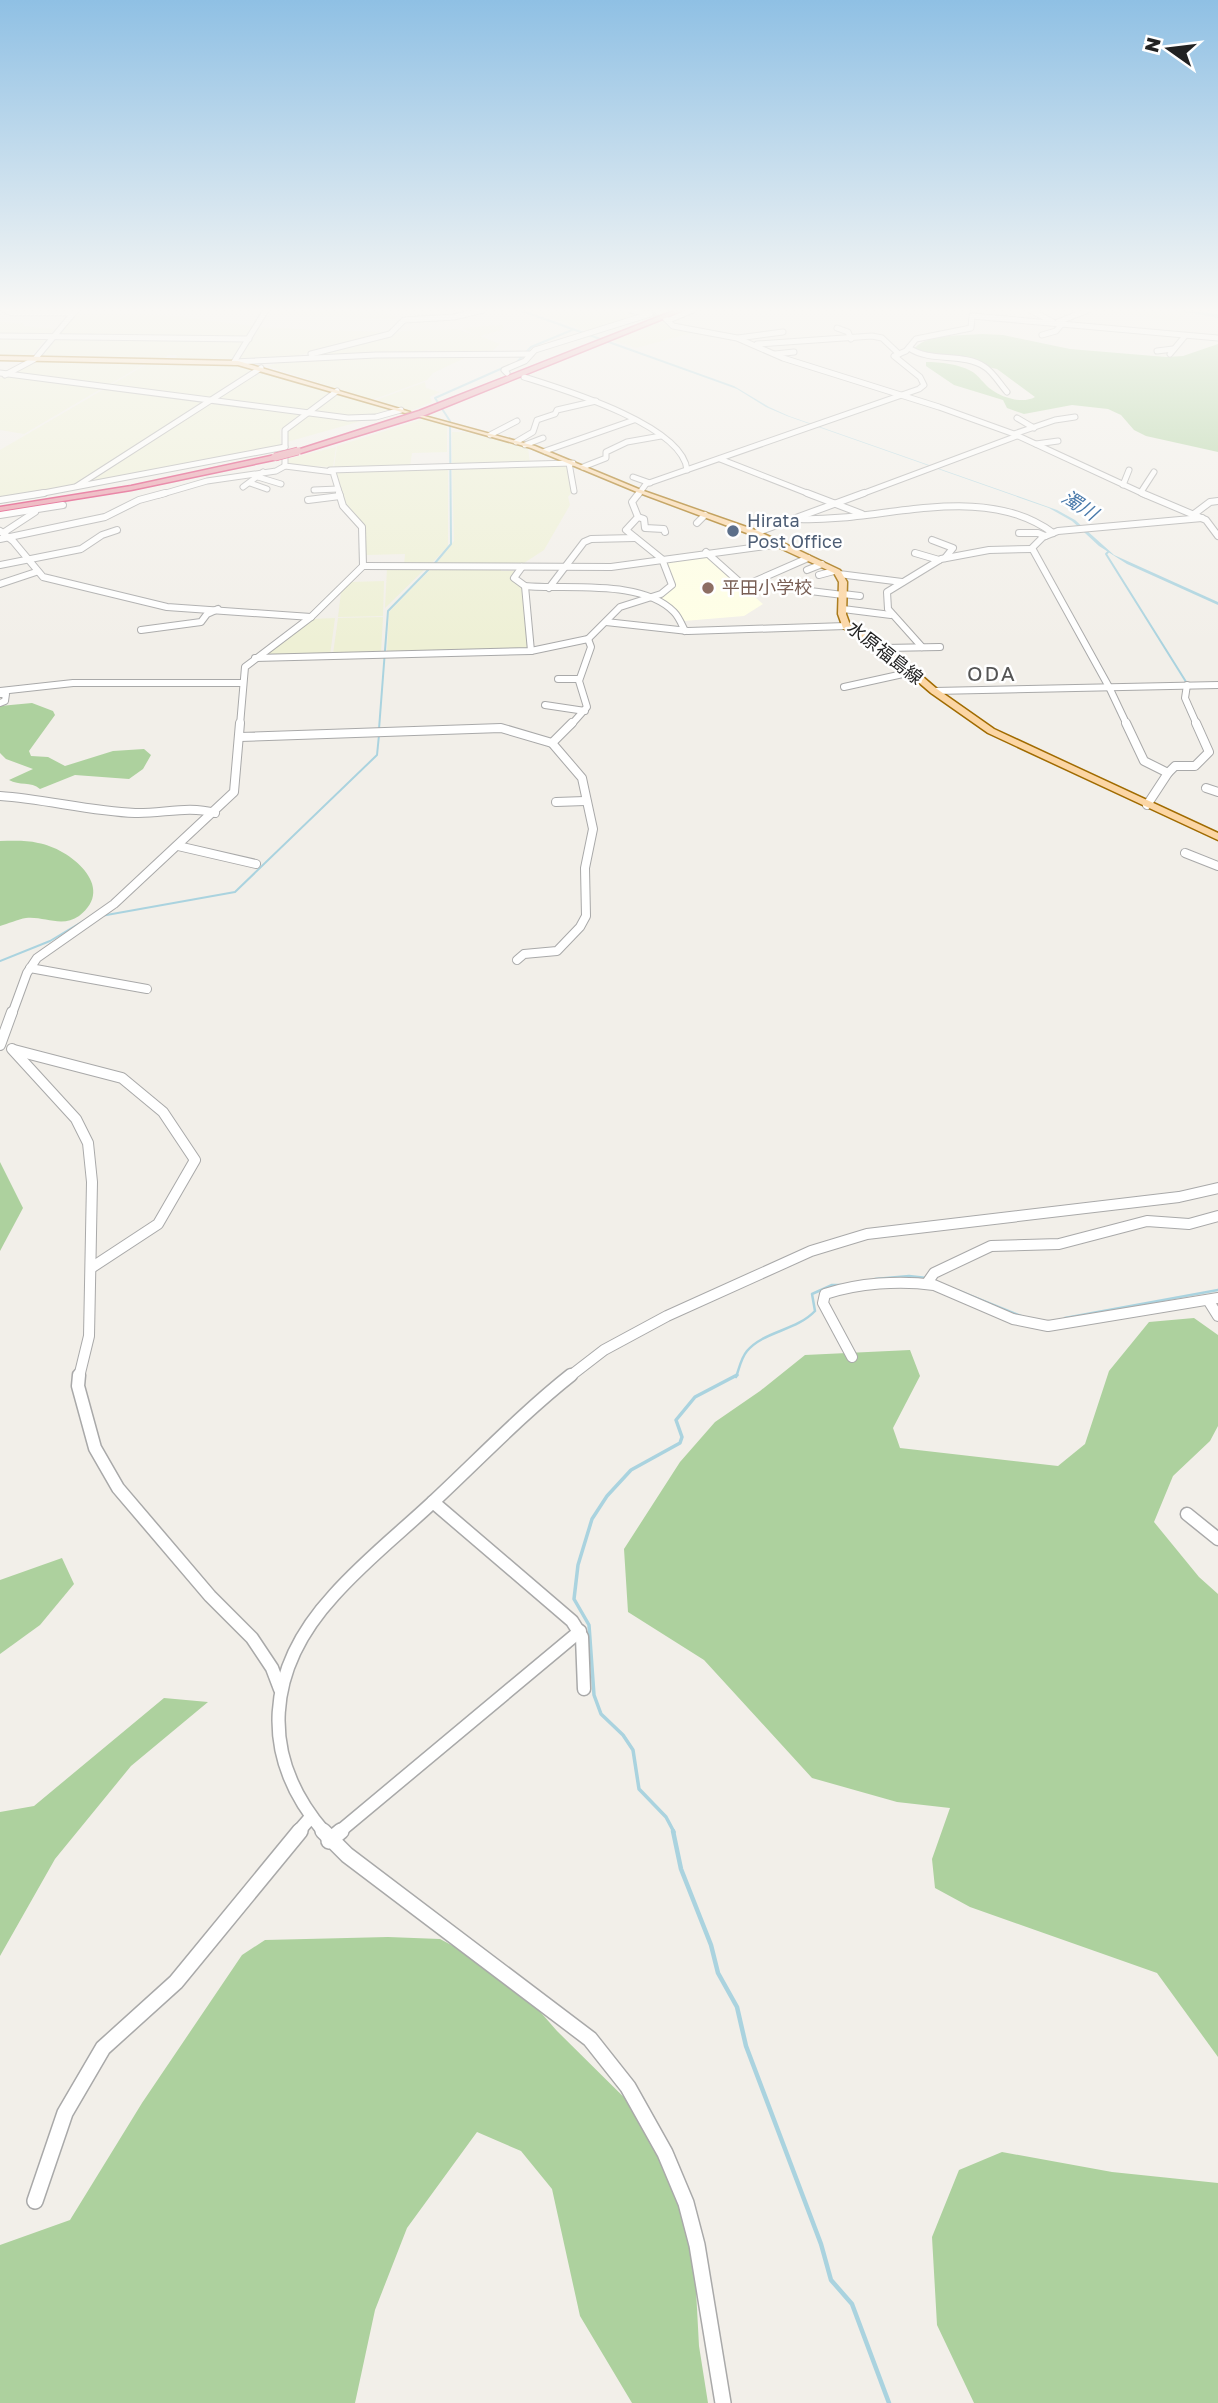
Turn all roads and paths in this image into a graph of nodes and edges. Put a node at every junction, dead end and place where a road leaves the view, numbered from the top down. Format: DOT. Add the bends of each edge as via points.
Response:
graph roads {
  1 [pos="176,422"];
  2 [pos="294,422"];
  3 [pos="385,422"];
  4 [pos="445,422"];
  5 [pos="515,422"];
  6 [pos="537,422"];
  7 [pos="624,422"];
  8 [pos="638,422"];
  9 [pos="827,422"];
  10 [pos="979,422"];
  11 [pos="1024,422"];
  12 [pos="1056,422"];
  13 [pos="1034,428"];
  14 [pos="491,435"];
  15 [pos="1015,435"];
  16 [pos="661,436"];
  17 [pos="543,438"];
  18 [pos="1058,440"];
  19 [pos="516,442"];
  20 [pos="526,444"];
  21 [pos="1036,444"];
  22 [pos="290,448"];
  23 [pos="545,451"];
  24 [pos="285,456"];
  25 [pos="719,459"];
  26 [pos="571,463"];
  27 [pos="285,466"];
  28 [pos="583,467"];
  29 [pos="330,470"];
  30 [pos="687,470"];
  31 [pos="1129,470"];
  32 [pos="264,472"];
  33 [pos="1154,472"];
  34 [pos="656,474"];
  35 [pos="258,477"];
  36 [pos="633,477"];
  37 [pos="664,478"];
  38 [pos="250,483"];
  39 [pos="650,483"];
  40 [pos="281,484"];
  41 [pos="1123,485"];
  42 [pos="243,487"];
  43 [pos="73,488"];
  44 [pos="267,489"];
  45 [pos="314,490"];
  46 [pos="574,491"];
  47 [pos="639,491"];
  48 [pos="339,492"];
  49 [pos="1141,492"];
  50 [pos="0,500"];
  51 [pos="308,500"];
  52 [pos="1218,501"];
  53 [pos="835,503"];
  54 [pos="63,505"];
  55 [pos="618,506"];
  56 [pos="632,507"];
  57 [pos="0,508"];
  58 [pos="39,508"];
  59 [pos="705,514"];
  60 [pos="863,514"];
  61 [pos="1194,514"];
  62 [pos="0,515"];
  63 [pos="638,516"];
  64 [pos="794,519"];
  65 [pos="1204,519"];
  66 [pos="84,522"];
  67 [pos="1218,522"];
  68 [pos="697,523"];
  69 [pos="117,530"];
  70 [pos="665,532"];
  71 [pos="755,533"];
  72 [pos="1019,533"];
  73 [pos="1053,533"];
  74 [pos="3,535"];
  75 [pos="102,535"];
  76 [pos="1045,536"];
  77 [pos="1218,536"];
  78 [pos="635,538"];
  79 [pos="932,540"];
  80 [pos="780,544"];
  81 [pos="1032,548"];
  82 [pos="706,552"];
  83 [pos="915,553"];
  84 [pos="808,558"];
  85 [pos="662,559"];
  86 [pos="942,559"];
  87 [pos="27,560"];
  88 [pos="822,564"];
  89 [pos="0,565"];
  90 [pos="363,566"];
  91 [pos="565,566"];
  92 [pos="522,567"];
  93 [pos="807,570"];
  94 [pos="36,572"];
  95 [pos="837,573"];
  96 [pos="819,575"];
  97 [pos="88,580"];
  98 [pos="902,582"];
  99 [pos="0,583"];
  100 [pos="79,585"];
  101 [pos="526,586"];
  102 [pos="551,588"];
  103 [pos="802,590"];
  104 [pos="843,595"];
  105 [pos="860,596"];
  106 [pos="655,597"];
  107 [pos="553,601"];
  108 [pos="218,609"];
  109 [pos="843,609"];
  110 [pos="891,615"];
  111 [pos="312,617"];
  112 [pos="606,622"];
  113 [pos="846,626"];
  114 [pos="141,630"];
  115 [pos="685,631"];
  116 [pos="588,639"];
  117 [pos="922,647"];
  118 [pos="940,647"];
  119 [pos="884,648"];
  120 [pos="531,651"];
  121 [pos="255,658"];
  122 [pos="912,672"];
  123 [pos="558,679"];
  124 [pos="579,679"];
  125 [pos="243,683"];
  126 [pos="1187,685"];
  127 [pos="1218,685"];
  128 [pos="1109,687"];
  129 [pos="844,688"];
  130 [pos="934,691"];
  131 [pos="0,692"];
  132 [pos="0,703"];
  133 [pos="545,705"];
  134 [pos="585,711"];
  135 [pos="240,737"];
  136 [pos="531,739"];
  137 [pos="518,741"];
  138 [pos="552,743"];
  139 [pos="1168,773"];
  140 [pos="1206,788"];
  141 [pos="1218,792"];
  142 [pos="0,796"];
  143 [pos="585,802"];
  144 [pos="556,803"];
  145 [pos="1147,805"];
  146 [pos="215,813"];
  147 [pos="1218,837"];
  148 [pos="178,846"];
  149 [pos="1185,853"];
  150 [pos="1218,855"];
  151 [pos="256,864"];
  152 [pos="1214,864"];
  153 [pos="517,960"];
  154 [pos="30,968"];
  155 [pos="147,989"];
  156 [pos="0,1046"];
  157 [pos="12,1049"];
  158 [pos="1218,1188"];
  159 [pos="1218,1216"];
  160 [pos="91,1268"];
  161 [pos="928,1280"];
  162 [pos="1213,1299"];
  163 [pos="1218,1316"];
  164 [pos="852,1357"];
  165 [pos="433,1502"];
  166 [pos="1187,1514"];
  167 [pos="1218,1539"];
  168 [pos="580,1631"];
  169 [pos="584,1689"];
  170 [pos="280,1690"];
  171 [pos="311,1817"];
  172 [pos="329,1841"];
  173 [pos="36,2201"];
  174 [pos="723,2403"];
  1 -- 43 [label="street"];
  2 -- 22 [label="street" via="285,429"];
  3 -- 22 [label="highway"];
  4 -- 14 [label="main road"];
  5 -- 14 [label="street"];
  6 -- 19 [label="street" via="533,432"];
  7 -- 23 [label="street"];
  8 -- 16 [label="street"];
  9 -- 25 [label="street"];
  10 -- 15 [label="street"];
  11 -- 13 [label="street"];
  12 -- 13 [label="street"];
  13 -- 15 [label="street"];
  14 -- 19 [label="main road"];
  15 -- 21 [label="street"];
  15 -- 53 [label="street"];
  16 -- 28 [label="street" via="622,443 606,452 606,458"];
  16 -- 30 [label="street" via="683,454"];
  17 -- 20 [label="street"];
  18 -- 21 [label="street"];
  19 -- 20 [label="main road"];
  20 -- 23 [label="main road"];
  21 -- 41 [label="street"];
  22 -- 43 [label="street"];
  22 -- 57 [label="highway, bridge" via="273,456 131,488"];
  23 -- 26 [label="main road"];
  24 -- 27 [label="street"];
  25 -- 30 [label="street"];
  25 -- 53 [label="street"];
  26 -- 28 [label="main road"];
  26 -- 29 [label="street"];
  26 -- 46 [label="street"];
  27 -- 29 [label="street"];
  27 -- 32 [label="street"];
  28 -- 47 [label="main road"];
  29 -- 48 [label="street"];
  30 -- 37 [label="street"];
  31 -- 41 [label="street"];
  32 -- 35 [label="street"];
  32 -- 66 [label="street" via="139,500"];
  33 -- 49 [label="street"];
  34 -- 37 [label="street"];
  35 -- 38 [label="street"];
  35 -- 40 [label="street"];
  36 -- 39 [label="street"];
  37 -- 39 [label="street"];
  38 -- 42 [label="street"];
  38 -- 44 [label="street"];
  39 -- 47 [label="street"];
  41 -- 49 [label="street"];
  43 -- 50 [label="street"];
  45 -- 48 [label="street"];
  47 -- 56 [label="street"];
  47 -- 59 [label="main road"];
  48 -- 51 [label="street"];
  48 -- 90 [label="street" via="345,508 362,527"];
  49 -- 61 [label="street"];
  52 -- 61 [label="street"];
  53 -- 60 [label="street"];
  53 -- 64 [label="street"];
  54 -- 58 [label="street"];
  55 -- 56 [label="street"];
  56 -- 63 [label="street"];
  58 -- 62 [label="street"];
  58 -- 74 [label="street"];
  59 -- 68 [label="street"];
  59 -- 71 [label="main road"];
  60 -- 64 [label="street"];
  60 -- 73 [label="street" via="932,506 975,508 1040,520"];
  61 -- 65 [label="street"];
  63 -- 70 [label="street" via="644,519 645,528"];
  63 -- 78 [label="street" via="626,528"];
  64 -- 71 [label="street"];
  65 -- 67 [label="street"];
  65 -- 73 [label="street"];
  65 -- 77 [label="street"];
  66 -- 74 [label="street"];
  66 -- 75 [label="street"];
  69 -- 75 [label="street"];
  71 -- 80 [label="main road"];
  72 -- 76 [label="street"];
  73 -- 76 [label="street"];
  74 -- 87 [label="street" via="18,544"];
  75 -- 87 [label="street" via="81,549"];
  76 -- 81 [label="street"];
  78 -- 85 [label="street"];
  78 -- 91 [label="street" via="588,540"];
  79 -- 86 [label="street" via="953,548"];
  80 -- 82 [label="street"];
  80 -- 84 [label="main road"];
  81 -- 86 [label="street"];
  81 -- 128 [label="street"];
  82 -- 84 [label="street" via="744,586"];
  82 -- 85 [label="street"];
  83 -- 86 [label="street"];
  84 -- 88 [label="main road"];
  85 -- 91 [label="street" via="611,567"];
  85 -- 106 [label="street" via="672,585"];
  86 -- 98 [label="street"];
  87 -- 89 [label="street"];
  87 -- 94 [label="street"];
  88 -- 93 [label="street"];
  88 -- 95 [label="main road"];
  90 -- 92 [label="street"];
  90 -- 111 [label="street"];
  91 -- 92 [label="street"];
  91 -- 102 [label="street"];
  92 -- 101 [label="street" via="514,578"];
  94 -- 99 [label="street"];
  94 -- 100 [label="street"];
  95 -- 96 [label="street"];
  95 -- 98 [label="street"];
  95 -- 104 [label="main road, 水原福島線"];
  97 -- 100 [label="street"];
  98 -- 110 [label="street" via="886,594"];
  100 -- 108 [label="street" via="167,607"];
  101 -- 102 [label="street"];
  101 -- 120 [label="street"];
  102 -- 106 [label="street"];
  102 -- 107 [label="street"];
  103 -- 104 [label="street"];
  104 -- 105 [label="street"];
  104 -- 109 [label="main road, 水原福島線"];
  106 -- 112 [label="street" via="624,604"];
  106 -- 115 [label="street" via="680,618"];
  108 -- 111 [label="street"];
  108 -- 114 [label="street" via="201,622"];
  109 -- 110 [label="street"];
  109 -- 113 [label="main road, 水原福島線"];
  110 -- 117 [label="street" via="916,634"];
  111 -- 121 [label="street"];
  112 -- 115 [label="street"];
  112 -- 116 [label="street"];
  113 -- 115 [label="street"];
  113 -- 119 [label="main road, 水原福島線"];
  116 -- 120 [label="street"];
  116 -- 124 [label="street" via="591,647"];
  117 -- 118 [label="street"];
  117 -- 119 [label="street"];
  119 -- 122 [label="main road, 水原福島線"];
  120 -- 121 [label="street"];
  121 -- 125 [label="street" via="245,667"];
  122 -- 129 [label="street"];
  122 -- 130 [label="main road, 水原福島線"];
  123 -- 124 [label="street"];
  124 -- 134 [label="street"];
  125 -- 131 [label="street" via="73,683"];
  125 -- 135 [label="street"];
  126 -- 127 [label="street"];
  126 -- 128 [label="street"];
  126 -- 139 [label="street" via="1185,698 1209,752 1195,766 1175,766"];
  128 -- 130 [label="street"];
  128 -- 139 [label="street" via="1144,761"];
  130 -- 145 [label="main road, 水原福島線" via="991,731"];
  131 -- 132 [label="street" via="6,694"];
  133 -- 134 [label="street"];
  134 -- 138 [label="street"];
  135 -- 136 [label="street" via="501,728"];
  135 -- 146 [label="street" via="235,787"];
  136 -- 137 [label="street"];
  136 -- 138 [label="street"];
  138 -- 143 [label="street" via="582,778"];
  139 -- 145 [label="street"];
  140 -- 141 [label="street"];
  142 -- 146 [label="street" via="125,813 162,813 193,806"];
  143 -- 144 [label="street"];
  143 -- 153 [label="street" via="593,830 585,867 586,916 558,951 524,954"];
  145 -- 147 [label="main road, 水原福島線"];
  146 -- 148 [label="street"];
  148 -- 151 [label="street"];
  148 -- 154 [label="street" via="114,904 44,951"];
  149 -- 152 [label="street"];
  150 -- 152 [label="street"];
  154 -- 155 [label="street"];
  154 -- 156 [label="street"];
  156 -- 157 [label="street"];
  157 -- 160 [label="street" via="76,1119 88,1143"];
  157 -- 160 [label="street" via="122,1078 163,1112 195,1160 158,1224"];
  158 -- 165 [label="street" via="1179,1197 909,1227 811,1251 604,1350 559,1385"];
  159 -- 161 [label="street" via="1189,1224 1147,1221 1059,1244 991,1246"];
  160 -- 170 [label="street" via="89,1336 78,1386 94,1448 118,1488 252,1638"];
  161 -- 162 [label="street" via="1013,1319 1048,1326"];
  161 -- 164 [label="street" via="825,1294 823,1303"];
  162 -- 163 [label="street"];
  165 -- 168 [label="street"];
  165 -- 170 [label="street" via="325,1604"];
  166 -- 167 [label="street"];
  168 -- 169 [label="street"];
  168 -- 172 [label="street"];
  170 -- 171 [label="street" via="282,1750 291,1784"];
  171 -- 172 [label="street"];
  171 -- 173 [label="street" via="176,1982 103,2048 65,2113"];
  172 -- 174 [label="street" via="590,2039 628,2087 650,2122 685,2203 697,2245"];
}
